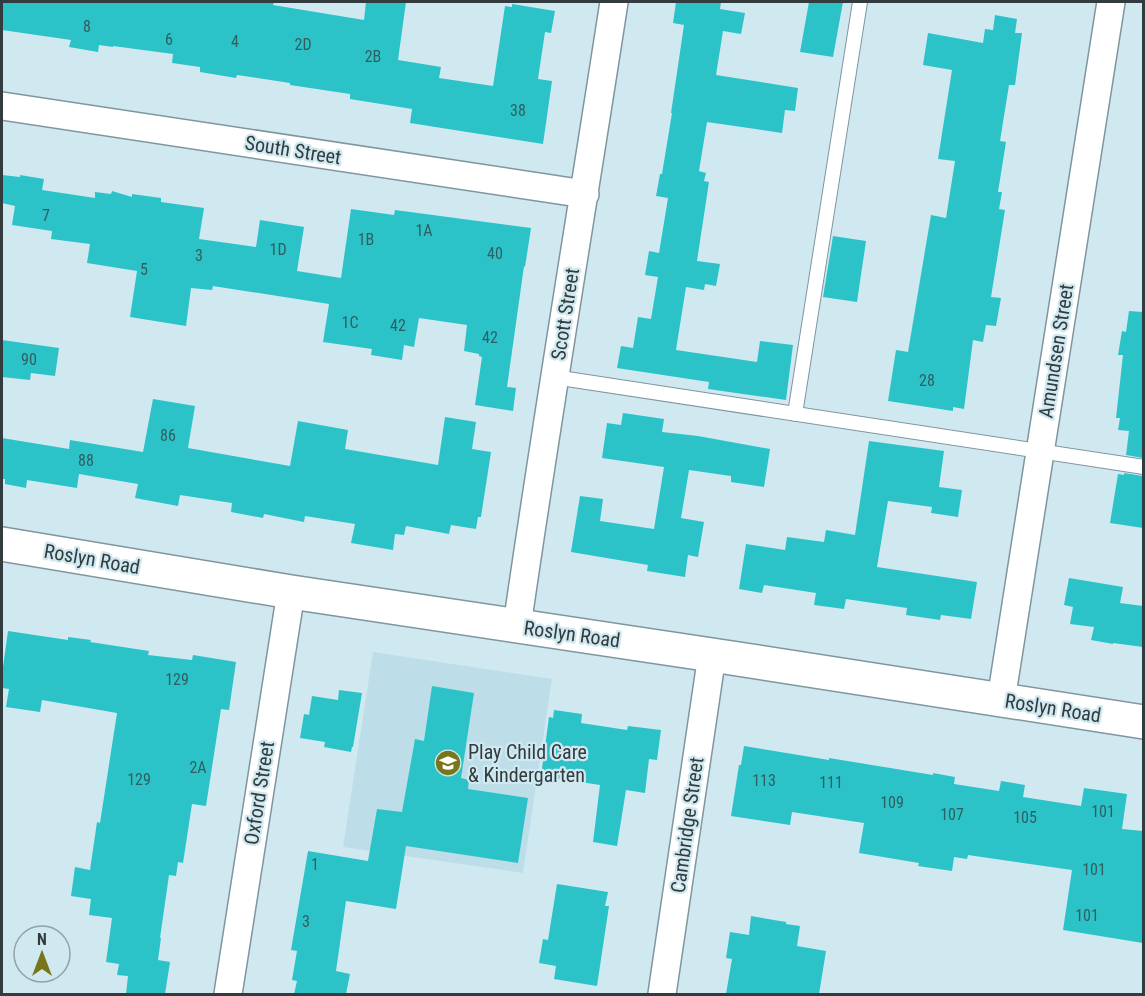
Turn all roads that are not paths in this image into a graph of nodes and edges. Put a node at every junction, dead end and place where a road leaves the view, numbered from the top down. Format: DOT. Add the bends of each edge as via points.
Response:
graph roads {
  1 [pos="614,2"];
  2 [pos="860,2"];
  3 [pos="1111,2"];
  4 [pos="2,106"];
  5 [pos="585,194"];
  6 [pos="554,377"];
  7 [pos="795,414"];
  8 [pos="1040,452"];
  9 [pos="1143,468"];
  10 [pos="2,544"];
  11 [pos="291,592"];
  12 [pos="517,626"];
  13 [pos="712,655"];
  14 [pos="1001,700"];
  15 [pos="1143,722"];
  16 [pos="228,994"];
  17 [pos="662,994"];
  1 -- 5 [label="street, Scott Street"];
  2 -- 7 [label="lane"];
  3 -- 8 [label="street, Amundsen Street"];
  4 -- 5 [label="street, South Street"];
  5 -- 6 [label="street, Scott Street"];
  6 -- 7 [label="lane"];
  6 -- 12 [label="street, Scott Street"];
  7 -- 8 [label="lane"];
  8 -- 9 [label="lane"];
  8 -- 14 [label="street, Amundsen Street"];
  10 -- 11 [label="street, Roslyn Road"];
  11 -- 12 [label="street, Roslyn Road"];
  11 -- 16 [label="street, Oxford Street"];
  12 -- 13 [label="street, Roslyn Road"];
  13 -- 14 [label="street, Roslyn Road"];
  13 -- 17 [label="street, Cambridge Street"];
  14 -- 15 [label="street, Roslyn Road"];
}
